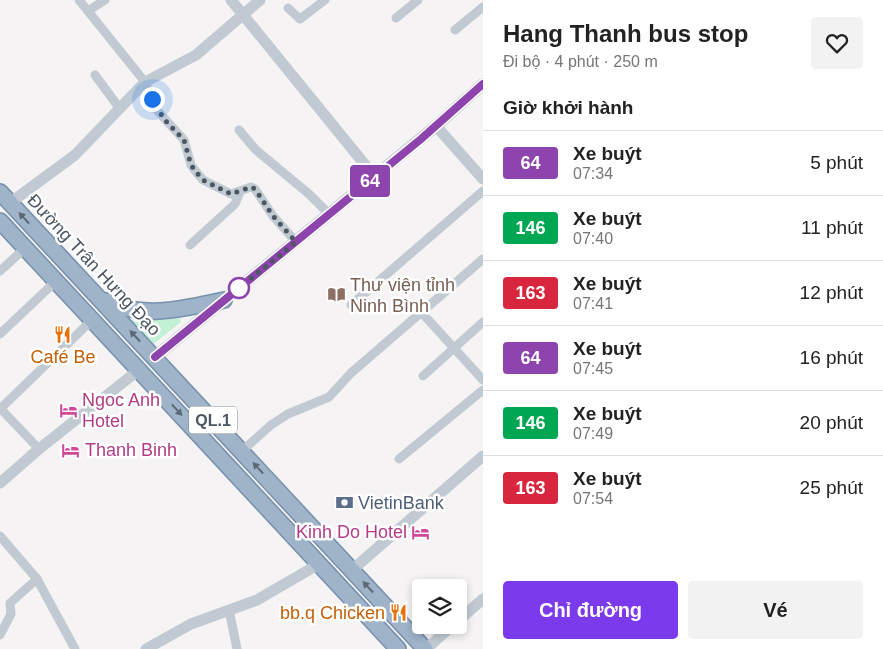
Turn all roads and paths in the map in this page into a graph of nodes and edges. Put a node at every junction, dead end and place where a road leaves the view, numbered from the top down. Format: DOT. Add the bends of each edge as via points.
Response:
graph roads {
  1 [pos="79,0"];
  2 [pos="105,0"];
  3 [pos="232,0"];
  4 [pos="260,0"];
  5 [pos="325,0"];
  6 [pos="418,0"];
  7 [pos="288,8"];
  8 [pos="483,8"];
  9 [pos="88,11"];
  10 [pos="244,15"];
  11 [pos="396,18"];
  12 [pos="455,30"];
  13 [pos="95,75"];
  14 [pos="145,82"];
  15 [pos="483,84"];
  16 [pos="120,109"];
  17 [pos="436,126"];
  18 [pos="239,130"];
  19 [pos="375,177"];
  20 [pos="483,179"];
  21 [pos="483,190"];
  22 [pos="240,192"];
  23 [pos="5,198"];
  24 [pos="329,214"];
  25 [pos="2,227"];
  26 [pos="296,242"];
  27 [pos="190,245"];
  28 [pos="25,248"];
  29 [pos="483,259"];
  30 [pos="0,271"];
  31 [pos="56,282"];
  32 [pos="98,296"];
  33 [pos="224,300"];
  34 [pos="350,304"];
  35 [pos="422,313"];
  36 [pos="92,320"];
  37 [pos="483,322"];
  38 [pos="0,334"];
  39 [pos="454,348"];
  40 [pos="155,357"];
  41 [pos="140,370"];
  42 [pos="423,376"];
  43 [pos="483,380"];
  44 [pos="483,390"];
  45 [pos="0,408"];
  46 [pos="39,449"];
  47 [pos="242,451"];
  48 [pos="483,456"];
  49 [pos="399,459"];
  50 [pos="0,483"];
  51 [pos="0,536"];
  52 [pos="4,548"];
  53 [pos="319,564"];
  54 [pos="352,570"];
  55 [pos="36,579"];
  56 [pos="483,599"];
  57 [pos="229,610"];
  58 [pos="467,613"];
  59 [pos="443,634"];
  60 [pos="0,635"];
  61 [pos="75,649"];
  62 [pos="146,649"];
  63 [pos="237,649"];
  64 [pos="398,649"];
  65 [pos="426,649"];
  1 -- 9 [label="street"];
  2 -- 9 [label="street"];
  3 -- 10 [label="street"];
  4 -- 10 [label="street"];
  5 -- 7 [label="street" via="300,19"];
  6 -- 11 [label="street"];
  8 -- 12 [label="street"];
  9 -- 14 [label="street"];
  10 -- 14 [label="street" via="196,55"];
  10 -- 19 [label="street"];
  13 -- 16 [label="street"];
  14 -- 16 [label="street"];
  14 -- 22 [label="street" via="155,108 184,140 191,165 203,180 231,194"];
  15 -- 17 [label="main road"];
  16 -- 23 [label="street" via="75,155"];
  17 -- 19 [label="main road"];
  17 -- 20 [label="street"];
  18 -- 24 [label="street" via="256,150"];
  19 -- 24 [label="main road"];
  21 -- 34 [label="street"];
  22 -- 26 [label="street" via="251,187 255,189"];
  22 -- 27 [label="street" via="235,204"];
  32 -- 23 [label="highway, Đường Trân Hưng Đạo / QL.1, one-way"];
  24 -- 26 [label="main road"];
  25 -- 28 [label="highway, QL.1"];
  26 -- 33 [label="main road"];
  28 -- 30 [label="street"];
  28 -- 31 [label="highway, QL.1"];
  29 -- 35 [label="street"];
  31 -- 36 [label="highway, QL.1"];
  31 -- 38 [label="street"];
  32 -- 33 [label="highway" via="120,308 143,312"];
  40 -- 32 [label="highway, Đường Trân Hưng Đạo / QL.1, one-way"];
  33 -- 40 [label="main road"];
  35 -- 39 [label="street"];
  35 -- 47 [label="street" via="351,373 329,397 288,414"];
  36 -- 41 [label="highway, QL.1"];
  36 -- 45 [label="street"];
  37 -- 39 [label="street"];
  39 -- 42 [label="street"];
  39 -- 43 [label="street"];
  40 -- 41 [label="highway"];
  40 -- 47 [label="highway, Đường Trân Hưng Đạo / QL.1"];
  41 -- 46 [label="street"];
  41 -- 53 [label="highway, QL.1, one-way"];
  44 -- 49 [label="street"];
  45 -- 46 [label="street"];
  46 -- 50 [label="street"];
  54 -- 47 [label="highway, Đường Trân Hưng Đạo / QL.1, one-way"];
  48 -- 54 [label="street"];
  51 -- 52 [label="street"];
  52 -- 55 [label="street"];
  53 -- 57 [label="street" via="257,600"];
  53 -- 64 [label="highway, QL.1"];
  65 -- 54 [label="highway, Đường Trân Hưng Đạo / QL.1, one-way"];
  55 -- 60 [label="street" via="10,603 11,614"];
  55 -- 61 [label="street"];
  56 -- 58 [label="street"];
  57 -- 62 [label="street" via="192,624"];
  57 -- 63 [label="street"];
  59 -- 65 [label="street"];
}
